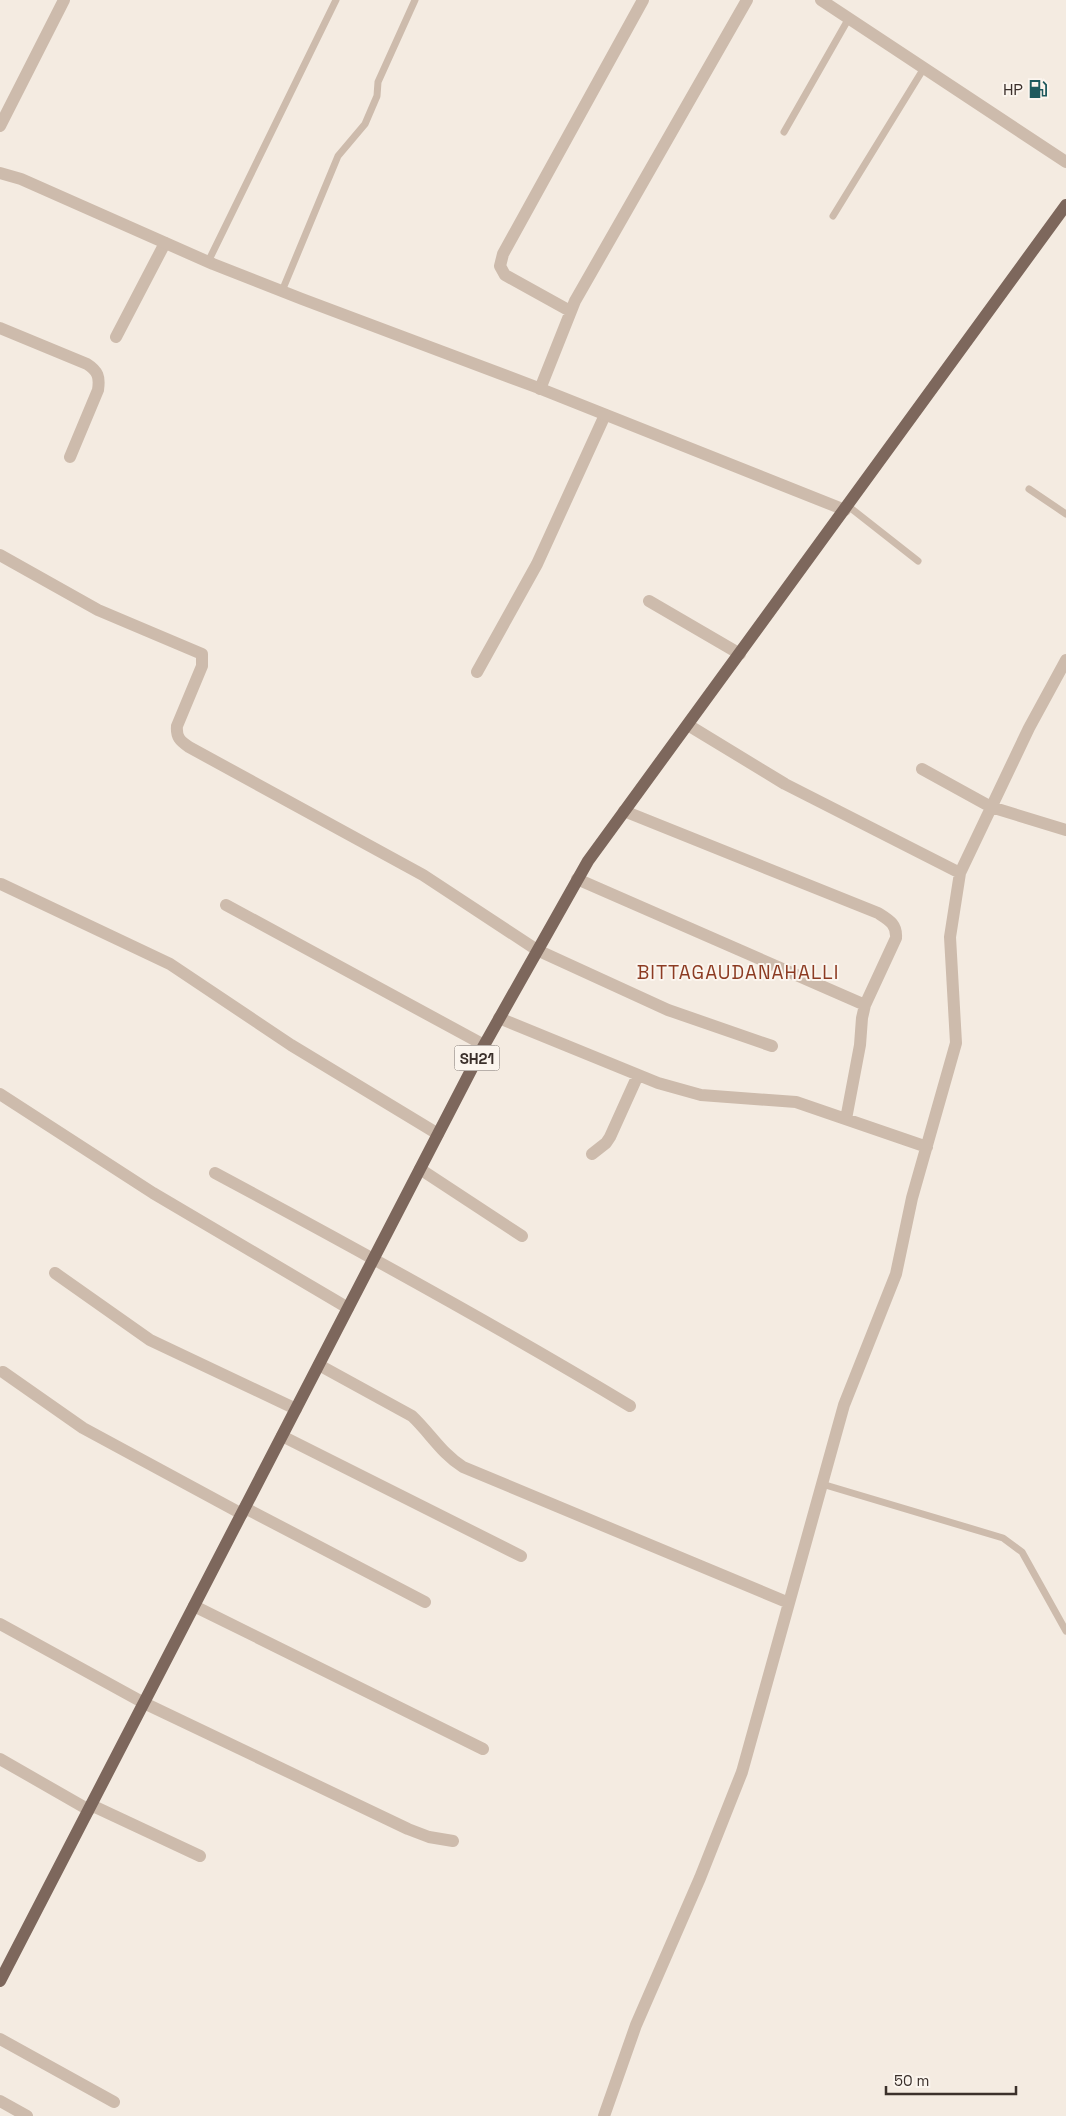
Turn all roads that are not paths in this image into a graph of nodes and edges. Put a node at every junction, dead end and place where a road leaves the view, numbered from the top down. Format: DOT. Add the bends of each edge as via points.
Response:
graph roads {
  1 [pos="64,0"];
  2 [pos="336,0"];
  3 [pos="415,0"];
  4 [pos="643,0"];
  5 [pos="747,0"];
  6 [pos="822,0"];
  7 [pos="849,18"];
  8 [pos="924,68"];
  9 [pos="0,126"];
  10 [pos="784,132"];
  11 [pos="1066,162"];
  12 [pos="0,173"];
  13 [pos="1066,205"];
  14 [pos="833,216"];
  15 [pos="165,243"];
  16 [pos="208,262"];
  17 [pos="282,292"];
  18 [pos="570,311"];
  19 [pos="0,328"];
  20 [pos="116,337"];
  21 [pos="540,389"];
  22 [pos="604,415"];
  23 [pos="70,457"];
  24 [pos="1029,489"];
  25 [pos="846,508"];
  26 [pos="1066,514"];
  27 [pos="0,555"];
  28 [pos="918,561"];
  29 [pos="649,601"];
  30 [pos="740,654"];
  31 [pos="1066,660"];
  32 [pos="477,672"];
  33 [pos="688,725"];
  34 [pos="922,769"];
  35 [pos="991,807"];
  36 [pos="624,812"];
  37 [pos="1066,830"];
  38 [pos="960,873"];
  39 [pos="577,880"];
  40 [pos="2,884"];
  41 [pos="226,905"];
  42 [pos="537,950"];
  43 [pos="864,1005"];
  44 [pos="499,1018"];
  45 [pos="484,1045"];
  46 [pos="772,1046"];
  47 [pos="638,1075"];
  48 [pos="0,1094"];
  49 [pos="846,1119"];
  50 [pos="438,1134"];
  51 [pos="926,1147"];
  52 [pos="592,1154"];
  53 [pos="420,1169"];
  54 [pos="215,1173"];
  55 [pos="522,1236"];
  56 [pos="374,1258"];
  57 [pos="55,1273"];
  58 [pos="348,1308"];
  59 [pos="319,1365"];
  60 [pos="3,1372"];
  61 [pos="630,1406"];
  62 [pos="296,1409"];
  63 [pos="282,1436"];
  64 [pos="822,1484"];
  65 [pos="243,1511"];
  66 [pos="521,1556"];
  67 [pos="425,1602"];
  68 [pos="789,1603"];
  69 [pos="194,1606"];
  70 [pos="0,1624"];
  71 [pos="1066,1631"];
  72 [pos="144,1703"];
  73 [pos="483,1749"];
  74 [pos="0,1759"];
  75 [pos="90,1808"];
  76 [pos="453,1841"];
  77 [pos="200,1856"];
  78 [pos="0,1981"];
  79 [pos="0,2039"];
  80 [pos="0,2101"];
  81 [pos="114,2102"];
  82 [pos="27,2116"];
  83 [pos="604,2116"];
  1 -- 9 [label="street"];
  2 -- 16 [label="lane"];
  3 -- 17 [label="lane" via="378,82 377,96 365,124 338,156"];
  4 -- 18 [label="street" via="503,254 500,266 505,275"];
  5 -- 18 [label="street"];
  6 -- 7 [label="street"];
  7 -- 8 [label="street"];
  7 -- 10 [label="lane"];
  8 -- 11 [label="street"];
  8 -- 14 [label="lane"];
  12 -- 15 [label="street" via="21,179"];
  13 -- 25 [label="main road, SH21"];
  15 -- 16 [label="street"];
  15 -- 20 [label="street"];
  16 -- 17 [label="street"];
  17 -- 21 [label="street"];
  18 -- 21 [label="street"];
  19 -- 23 [label="street" via="96,370 100,379 98,390"];
  21 -- 22 [label="street"];
  22 -- 25 [label="street"];
  22 -- 32 [label="street" via="537,564"];
  24 -- 26 [label="lane"];
  25 -- 28 [label="lane"];
  25 -- 30 [label="main road, SH21"];
  27 -- 42 [label="street" via="98,610 202,654 202,666 176,726 180,741 423,874"];
  29 -- 30 [label="street"];
  30 -- 33 [label="main road, SH21"];
  31 -- 35 [label="street"];
  33 -- 36 [label="main road, SH21"];
  33 -- 38 [label="street" via="785,784"];
  34 -- 35 [label="street"];
  35 -- 37 [label="street"];
  35 -- 38 [label="street"];
  36 -- 39 [label="main road, SH21"];
  36 -- 43 [label="street" via="891,921 897,930 896,938"];
  38 -- 51 [label="street" via="950,936 956,1043"];
  39 -- 42 [label="main road, SH21"];
  39 -- 43 [label="street"];
  40 -- 50 [label="street" via="176,968 292,1045"];
  41 -- 45 [label="street"];
  42 -- 44 [label="main road, SH21"];
  42 -- 46 [label="street" via="668,1010"];
  43 -- 49 [label="street"];
  44 -- 45 [label="main road, SH21"];
  44 -- 47 [label="street"];
  45 -- 50 [label="main road, SH21"];
  47 -- 49 [label="street" via="701,1095 785,1100"];
  47 -- 52 [label="street" via="610,1137"];
  48 -- 58 [label="street" via="153,1194"];
  49 -- 51 [label="street"];
  50 -- 53 [label="main road, SH21"];
  51 -- 64 [label="street" via="896,1274 844,1405"];
  53 -- 55 [label="street"];
  53 -- 56 [label="main road, SH21"];
  54 -- 56 [label="street"];
  56 -- 58 [label="main road, SH21"];
  56 -- 61 [label="street"];
  57 -- 62 [label="street" via="150,1340"];
  58 -- 59 [label="main road, SH21"];
  59 -- 62 [label="main road, SH21"];
  59 -- 68 [label="street" via="412,1416 450,1460 462,1467"];
  60 -- 65 [label="street" via="83,1428"];
  62 -- 63 [label="main road, SH21"];
  63 -- 65 [label="main road, SH21"];
  63 -- 66 [label="street"];
  64 -- 68 [label="street"];
  64 -- 71 [label="lane" via="1004,1538 1022,1552"];
  65 -- 67 [label="street"];
  65 -- 69 [label="main road, SH21"];
  68 -- 83 [label="street" via="742,1772 636,2025"];
  69 -- 72 [label="main road, SH21"];
  69 -- 73 [label="street"];
  70 -- 72 [label="street"];
  72 -- 75 [label="main road, SH21"];
  72 -- 76 [label="street" via="408,1829"];
  74 -- 75 [label="street"];
  75 -- 77 [label="street"];
  75 -- 78 [label="main road, SH21"];
  79 -- 81 [label="street"];
  80 -- 82 [label="street"];
}
